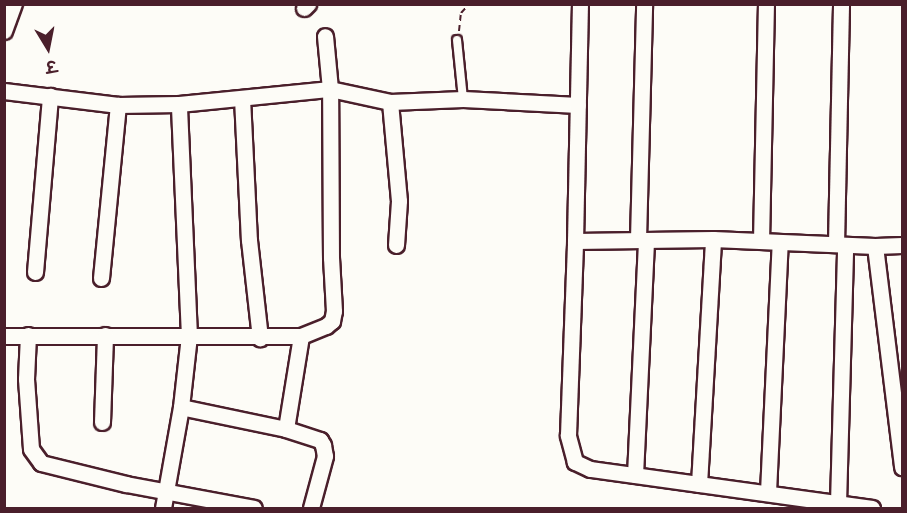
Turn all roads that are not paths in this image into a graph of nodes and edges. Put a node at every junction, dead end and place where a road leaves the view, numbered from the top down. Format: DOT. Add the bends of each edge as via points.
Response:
graph roads {
  1 [pos="14,4"];
  2 [pos="580,4"];
  3 [pos="644,4"];
  4 [pos="766,4"];
  5 [pos="841,4"];
  6 [pos="4,32"];
  7 [pos="325,36"];
  8 [pos="457,40"];
  9 [pos="330,89"];
  10 [pos="4,91"];
  11 [pos="50,96"];
  12 [pos="242,98"];
  13 [pos="463,99"];
  14 [pos="390,102"];
  15 [pos="179,104"];
  16 [pos="118,105"];
  17 [pos="578,105"];
  18 [pos="712,239"];
  19 [pos="642,240"];
  20 [pos="575,241"];
  21 [pos="761,241"];
  22 [pos="780,242"];
  23 [pos="396,245"];
  24 [pos="840,245"];
  25 [pos="903,245"];
  26 [pos="875,246"];
  27 [pos="35,272"];
  28 [pos="101,278"];
  29 [pos="28,335"];
  30 [pos="105,335"];
  31 [pos="4,336"];
  32 [pos="189,336"];
  33 [pos="301,336"];
  34 [pos="260,338"];
  35 [pos="181,406"];
  36 [pos="102,422"];
  37 [pos="286,429"];
  38 [pos="903,467"];
  39 [pos="635,475"];
  40 [pos="699,484"];
  41 [pos="167,491"];
  42 [pos="768,492"];
  43 [pos="838,503"];
  44 [pos="163,508"];
  45 [pos="254,508"];
  46 [pos="311,508"];
  47 [pos="872,508"];
  1 -- 6 [label="street"];
  2 -- 17 [label="street"];
  3 -- 19 [label="street"];
  4 -- 21 [label="street"];
  5 -- 24 [label="street"];
  7 -- 9 [label="street"];
  8 -- 13 [label="lane"];
  9 -- 12 [label="street"];
  9 -- 14 [label="street"];
  9 -- 33 [label="street" via="334,311 326,326"];
  10 -- 11 [label="street"];
  11 -- 16 [label="street"];
  11 -- 27 [label="street"];
  12 -- 15 [label="street"];
  12 -- 34 [label="street" via="249,240"];
  13 -- 14 [label="street"];
  13 -- 17 [label="street"];
  14 -- 23 [label="street" via="399,201"];
  15 -- 16 [label="street"];
  15 -- 32 [label="street"];
  16 -- 28 [label="street"];
  17 -- 20 [label="street"];
  18 -- 19 [label="street"];
  18 -- 21 [label="street"];
  18 -- 40 [label="street"];
  19 -- 20 [label="street"];
  19 -- 39 [label="street"];
  20 -- 39 [label="street" via="570,449 575,462 590,469"];
  21 -- 22 [label="street"];
  22 -- 24 [label="street"];
  22 -- 42 [label="street"];
  24 -- 26 [label="street"];
  24 -- 43 [label="street"];
  25 -- 26 [label="street"];
  26 -- 38 [label="street"];
  29 -- 30 [label="street"];
  29 -- 31 [label="street"];
  29 -- 41 [label="street" via="27,391 35,458 41,463"];
  30 -- 32 [label="street"];
  30 -- 36 [label="street"];
  32 -- 34 [label="street"];
  32 -- 35 [label="street"];
  33 -- 34 [label="street"];
  33 -- 37 [label="street"];
  35 -- 37 [label="street"];
  35 -- 41 [label="street"];
  37 -- 46 [label="street" via="323,445 325,456"];
  39 -- 40 [label="street"];
  40 -- 42 [label="street"];
  41 -- 44 [label="street"];
  41 -- 45 [label="street"];
  42 -- 43 [label="street"];
  43 -- 47 [label="street"];
}
